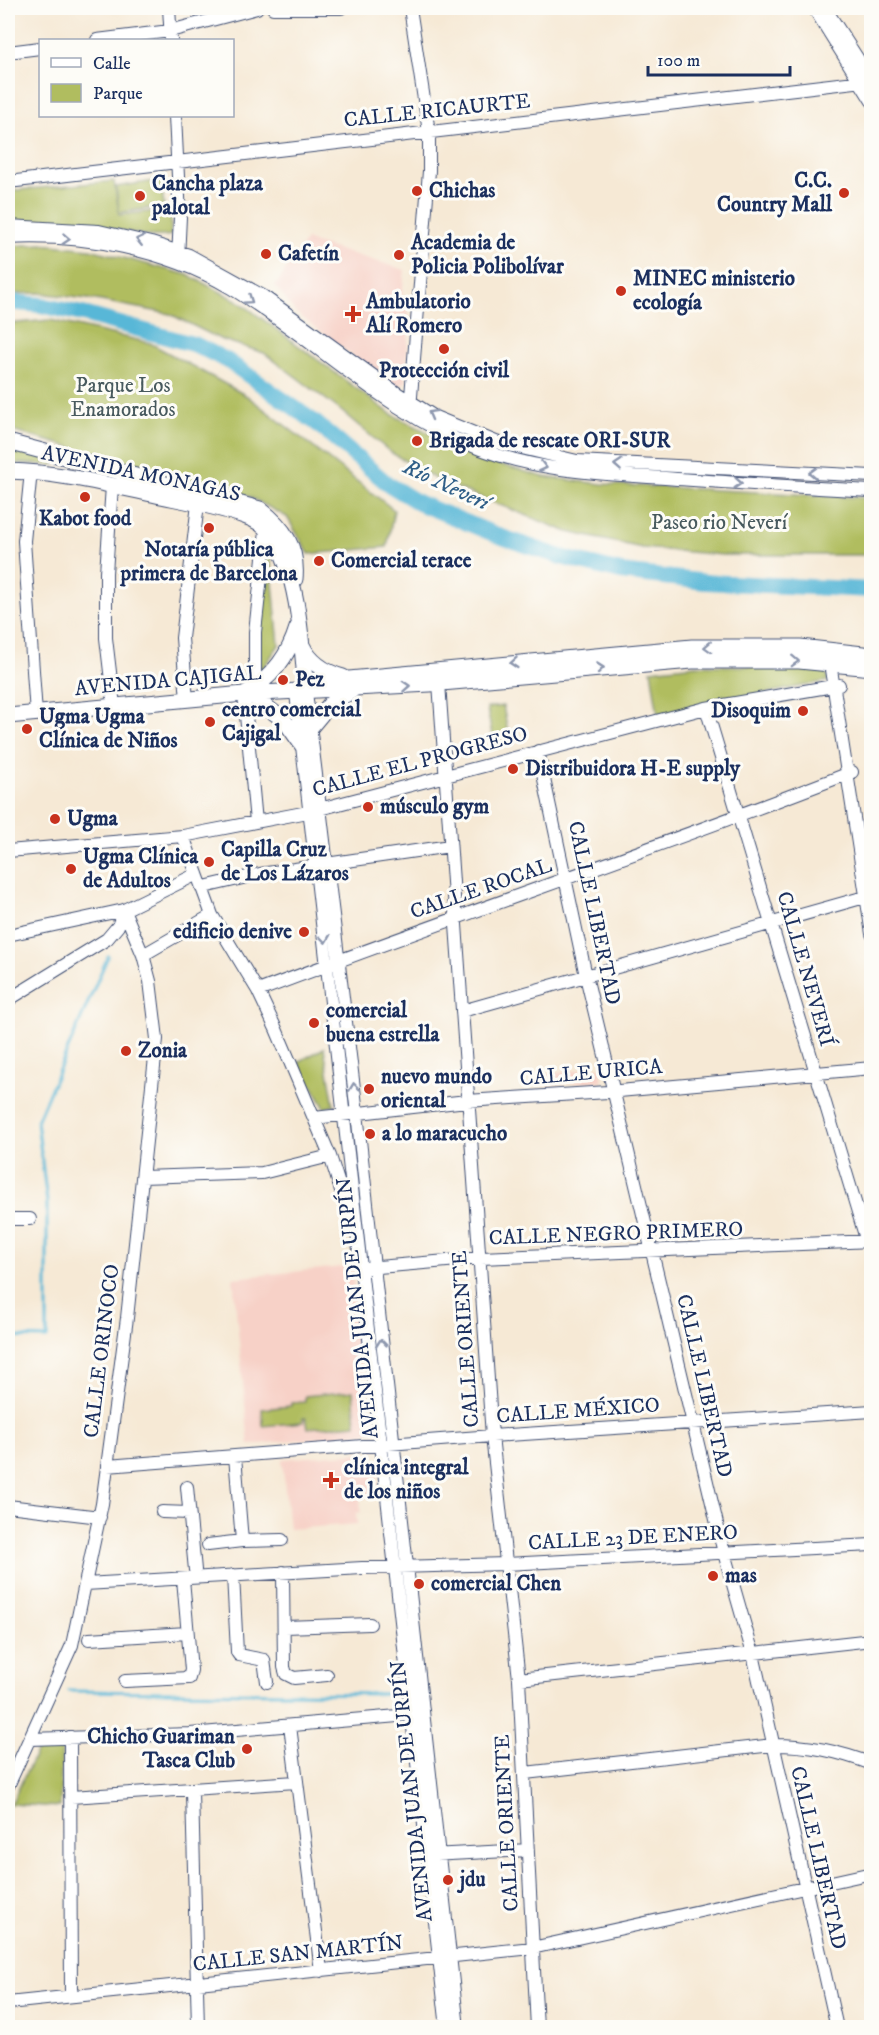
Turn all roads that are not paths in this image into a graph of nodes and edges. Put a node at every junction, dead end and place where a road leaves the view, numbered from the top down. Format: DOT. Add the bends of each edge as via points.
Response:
graph roads {
  1 [pos="169,8"];
  2 [pos="257,8"];
  3 [pos="273,8"];
  4 [pos="341,8"];
  5 [pos="410,8"];
  6 [pos="814,8"];
  7 [pos="825,8"];
  8 [pos="170,36"];
  9 [pos="115,39"];
  10 [pos="39,48"];
  11 [pos="8,52"];
  12 [pos="868,81"];
  13 [pos="872,101"];
  14 [pos="175,117"];
  15 [pos="429,132"];
  16 [pos="178,160"];
  17 [pos="8,182"];
  18 [pos="8,226"];
  19 [pos="8,238"];
  20 [pos="178,257"];
  21 [pos="410,408"];
  22 [pos="8,442"];
  23 [pos="8,471"];
  24 [pos="31,471"];
  25 [pos="872,476"];
  26 [pos="112,486"];
  27 [pos="872,491"];
  28 [pos="198,504"];
  29 [pos="266,530"];
  30 [pos="294,591"];
  31 [pos="299,633"];
  32 [pos="872,654"];
  33 [pos="832,663"];
  34 [pos="872,668"];
  35 [pos="358,683"];
  36 [pos="439,683"];
  37 [pos="836,686"];
  38 [pos="302,690"];
  39 [pos="250,692"];
  40 [pos="187,700"];
  41 [pos="114,706"];
  42 [pos="706,708"];
  43 [pos="36,714"];
  44 [pos="8,716"];
  45 [pos="310,728"];
  46 [pos="302,745"];
  47 [pos="538,751"];
  48 [pos="850,773"];
  49 [pos="445,774"];
  50 [pos="313,810"];
  51 [pos="739,815"];
  52 [pos="256,822"];
  53 [pos="183,836"];
  54 [pos="450,846"];
  55 [pos="8,851"];
  56 [pos="321,865"];
  57 [pos="197,874"];
  58 [pos="567,880"];
  59 [pos="204,887"];
  60 [pos="869,893"];
  61 [pos="124,910"];
  62 [pos="212,915"];
  63 [pos="455,918"];
  64 [pos="771,922"];
  65 [pos="872,934"];
  66 [pos="8,935"];
  67 [pos="143,955"];
  68 [pos="333,963"];
  69 [pos="586,976"];
  70 [pos="258,991"];
  71 [pos="8,1000"];
  72 [pos="462,1011"];
  73 [pos="872,1068"];
  74 [pos="815,1072"];
  75 [pos="614,1091"];
  76 [pos="467,1101"];
  77 [pos="351,1113"];
  78 [pos="314,1118"];
  79 [pos="330,1156"];
  80 [pos="142,1177"];
  81 [pos="8,1219"];
  82 [pos="30,1219"];
  83 [pos="869,1242"];
  84 [pos="360,1249"];
  85 [pos="653,1253"];
  86 [pos="481,1258"];
  87 [pos="367,1268"];
  88 [pos="872,1411"];
  89 [pos="692,1422"];
  90 [pos="492,1436"];
  91 [pos="387,1444"];
  92 [pos="235,1456"];
  93 [pos="107,1466"];
  94 [pos="187,1487"];
  95 [pos="8,1506"];
  96 [pos="162,1512"];
  97 [pos="189,1513"];
  98 [pos="100,1517"];
  99 [pos="282,1540"];
  100 [pos="242,1541"];
  101 [pos="208,1545"];
  102 [pos="872,1545"];
  103 [pos="724,1553"];
  104 [pos="506,1564"];
  105 [pos="402,1567"];
  106 [pos="195,1570"];
  107 [pos="283,1572"];
  108 [pos="233,1575"];
  109 [pos="183,1579"];
  110 [pos="85,1584"];
  111 [pos="370,1624"];
  112 [pos="285,1627"];
  113 [pos="187,1633"];
  114 [pos="89,1639"];
  115 [pos="872,1640"];
  116 [pos="753,1654"];
  117 [pos="327,1675"];
  118 [pos="519,1679"];
  119 [pos="125,1682"];
  120 [pos="267,1682"];
  121 [pos="418,1715"];
  122 [pos="290,1726"];
  123 [pos="70,1737"];
  124 [pos="30,1739"];
  125 [pos="773,1745"];
  126 [pos="872,1764"];
  127 [pos="525,1773"];
  128 [pos="296,1782"];
  129 [pos="8,1786"];
  130 [pos="192,1791"];
  131 [pos="71,1797"];
  132 [pos="528,1850"];
  133 [pos="434,1855"];
  134 [pos="872,1873"];
  135 [pos="805,1888"];
  136 [pos="532,1948"];
  137 [pos="445,1958"];
  138 [pos="321,1971"];
  139 [pos="197,1984"];
  140 [pos="71,1996"];
  141 [pos="8,2003"];
  142 [pos="198,2028"];
  143 [pos="447,2028"];
  144 [pos="458,2028"];
  145 [pos="537,2028"];
  146 [pos="837,2028"];
  1 -- 8 [label="street"];
  2 -- 8 [label="street"];
  3 -- 4 [label="street"];
  5 -- 15 [label="street"];
  6 -- 12 [label="street"];
  7 -- 12 [label="street"];
  8 -- 9 [label="street"];
  10 -- 11 [label="street"];
  12 -- 13 [label="street"];
  12 -- 15 [label="street, CALLE RICAURTE"];
  14 -- 16 [label="street"];
  15 -- 16 [label="street, CALLE RICAURTE"];
  15 -- 21 [label="street"];
  16 -- 17 [label="street, CALLE RICAURTE"];
  16 -- 20 [label="street"];
  20 -- 18 [label="street, one-way" via="99,231"];
  19 -- 20 [label="street, one-way" via="95,241"];
  20 -- 21 [label="street" via="220,270 264,296"];
  25 -- 21 [label="street, one-way" via="562,460 496,442"];
  21 -- 27 [label="street, one-way" via="428,426 480,449 549,469"];
  22 -- 30 [label="main road, AVENIDA MONAGAS" via="260,509 275,520 291,544 296,562"];
  23 -- 24 [label="main road, AVENIDA MONAGAS"];
  24 -- 26 [label="main road, AVENIDA MONAGAS"];
  24 -- 43 [label="street" via="24,541"];
  26 -- 28 [label="main road, AVENIDA MONAGAS"];
  26 -- 41 [label="street" via="106,638"];
  28 -- 29 [label="main road, AVENIDA MONAGAS" via="244,516"];
  28 -- 40 [label="street" via="182,638"];
  29 -- 30 [label="main road, AVENIDA MONAGAS" via="274,538"];
  29 -- 39 [label="street"];
  30 -- 31 [label="main road, AVENIDA MONAGAS"];
  31 -- 35 [label="main road" via="309,656 322,669"];
  31 -- 38 [label="main road, AVENIDA MONAGAS"];
  31 -- 39 [label="main road" via="282,661"];
  32 -- 35 [label="main road, one-way" via="810,648 702,647"];
  33 -- 34 [label="main road"];
  36 -- 33 [label="main road, one-way" via="692,661"];
  33 -- 37 [label="street"];
  35 -- 36 [label="main road, one-way"];
  35 -- 38 [label="main road, AVENIDA CAJIGAL"];
  35 -- 45 [label="main road" via="330,704"];
  36 -- 49 [label="street, CALLE ORIENTE"];
  37 -- 42 [label="street, CALLE EL PROGRESO"];
  37 -- 48 [label="street"];
  38 -- 39 [label="main road, AVENIDA CAJIGAL"];
  38 -- 45 [label="street, AVENIDA JUAN DE URPÍN"];
  38 -- 46 [label="street, AVENIDA JUAN DE URPÍN"];
  39 -- 40 [label="main road, AVENIDA CAJIGAL"];
  39 -- 46 [label="main road" via="285,721"];
  39 -- 52 [label="street"];
  40 -- 41 [label="main road, AVENIDA CAJIGAL"];
  41 -- 43 [label="main road, AVENIDA CAJIGAL"];
  42 -- 47 [label="street, CALLE EL PROGRESO"];
  42 -- 51 [label="street, CALLE NEVERÍ"];
  43 -- 44 [label="main road, AVENIDA CAJIGAL"];
  45 -- 50 [label="street, AVENIDA JUAN DE URPÍN"];
  46 -- 50 [label="street, AVENIDA JUAN DE URPÍN"];
  47 -- 49 [label="street, CALLE EL PROGRESO"];
  47 -- 58 [label="street, CALLE LIBERTAD"];
  48 -- 51 [label="street, CALLE ROCAL"];
  48 -- 60 [label="street"];
  49 -- 50 [label="street, CALLE EL PROGRESO"];
  49 -- 54 [label="street, CALLE ORIENTE"];
  50 -- 52 [label="street, CALLE EL PROGRESO"];
  50 -- 56 [label="street, AVENIDA JUAN DE URPÍN"];
  51 -- 58 [label="street, CALLE ROCAL"];
  51 -- 64 [label="street, CALLE NEVERÍ"];
  52 -- 53 [label="street, CALLE EL PROGRESO"];
  53 -- 55 [label="street, CALLE EL PROGRESO"];
  53 -- 57 [label="street"];
  54 -- 56 [label="street"];
  54 -- 63 [label="street, CALLE ORIENTE"];
  56 -- 59 [label="street"];
  56 -- 68 [label="street, AVENIDA JUAN DE URPÍN"];
  57 -- 59 [label="street"];
  57 -- 61 [label="street"];
  58 -- 63 [label="street, CALLE ROCAL"];
  58 -- 69 [label="street, CALLE LIBERTAD"];
  59 -- 62 [label="street"];
  60 -- 64 [label="street"];
  60 -- 65 [label="street"];
  61 -- 66 [label="street"];
  61 -- 67 [label="street, CALLE ORINOCO"];
  61 -- 71 [label="street" via="107,939"];
  62 -- 67 [label="street"];
  62 -- 70 [label="street"];
  63 -- 68 [label="street, CALLE ROCAL"];
  63 -- 72 [label="street, CALLE ORIENTE"];
  64 -- 69 [label="street"];
  64 -- 74 [label="street, CALLE NEVERÍ"];
  67 -- 80 [label="street, CALLE ORINOCO" via="157,1039"];
  68 -- 70 [label="street, CALLE ROCAL"];
  68 -- 77 [label="street, AVENIDA JUAN DE URPÍN"];
  69 -- 72 [label="street"];
  69 -- 75 [label="street, CALLE LIBERTAD"];
  70 -- 78 [label="street"];
  72 -- 76 [label="street, CALLE ORIENTE"];
  73 -- 74 [label="street, CALLE URICA"];
  74 -- 75 [label="street, CALLE URICA"];
  74 -- 83 [label="street, CALLE NEVERÍ"];
  75 -- 76 [label="street, CALLE URICA"];
  75 -- 85 [label="street, CALLE LIBERTAD"];
  76 -- 77 [label="street, CALLE URICA"];
  76 -- 86 [label="street, CALLE ORIENTE"];
  77 -- 78 [label="street, CALLE URICA"];
  77 -- 84 [label="street, AVENIDA JUAN DE URPÍN"];
  77 -- 87 [label="street, AVENIDA JUAN DE URPÍN"];
  78 -- 79 [label="street"];
  79 -- 80 [label="street" via="262,1173"];
  79 -- 84 [label="street"];
  80 -- 93 [label="street, CALLE ORINOCO"];
  81 -- 82 [label="street"];
  83 -- 85 [label="street, CALLE NEGRO PRIMERO"];
  84 -- 87 [label="street, AVENIDA JUAN DE URPÍN"];
  85 -- 86 [label="street, CALLE NEGRO PRIMERO"];
  85 -- 89 [label="street, CALLE LIBERTAD"];
  86 -- 87 [label="street, CALLE NEGRO PRIMERO"];
  86 -- 90 [label="street, CALLE ORIENTE"];
  87 -- 91 [label="street, AVENIDA JUAN DE URPÍN"];
  88 -- 89 [label="street, CALLE MÉXICO"];
  89 -- 90 [label="street, CALLE MÉXICO"];
  89 -- 103 [label="street, CALLE LIBERTAD"];
  90 -- 91 [label="street, CALLE MÉXICO"];
  90 -- 104 [label="street, CALLE ORIENTE"];
  91 -- 92 [label="street, CALLE MÉXICO"];
  91 -- 105 [label="street, AVENIDA JUAN DE URPÍN"];
  92 -- 93 [label="street, CALLE MÉXICO"];
  92 -- 100 [label="street"];
  93 -- 98 [label="street, CALLE ORINOCO"];
  94 -- 97 [label="street"];
  95 -- 98 [label="street"];
  96 -- 97 [label="street"];
  97 -- 106 [label="street"];
  98 -- 110 [label="street, CALLE ORINOCO"];
  99 -- 100 [label="street"];
  100 -- 101 [label="street"];
  102 -- 103 [label="street, CALLE 23 DE ENERO"];
  103 -- 104 [label="street, CALLE 23 DE ENERO"];
  103 -- 116 [label="street, CALLE LIBERTAD"];
  104 -- 105 [label="street, CALLE 23 DE ENERO"];
  104 -- 118 [label="street, CALLE ORIENTE"];
  105 -- 107 [label="street"];
  105 -- 121 [label="street, AVENIDA JUAN DE URPÍN"];
  107 -- 108 [label="street"];
  107 -- 112 [label="street"];
  108 -- 109 [label="street"];
  108 -- 120 [label="street" via="237,1652 264,1660"];
  109 -- 110 [label="street"];
  109 -- 113 [label="street"];
  110 -- 124 [label="street, CALLE ORINOCO" via="72,1645"];
  111 -- 112 [label="street"];
  112 -- 117 [label="street" via="286,1674 294,1678"];
  113 -- 114 [label="street"];
  113 -- 119 [label="street" via="189,1678"];
  115 -- 116 [label="street"];
  116 -- 118 [label="street"];
  116 -- 125 [label="street, CALLE LIBERTAD"];
  118 -- 127 [label="street, CALLE ORIENTE"];
  121 -- 122 [label="street"];
  121 -- 133 [label="street, AVENIDA JUAN DE URPÍN"];
  122 -- 123 [label="street"];
  122 -- 128 [label="street"];
  123 -- 124 [label="street"];
  123 -- 131 [label="street"];
  124 -- 129 [label="street, CALLE ORINOCO"];
  125 -- 126 [label="street" via="837,1750"];
  125 -- 127 [label="street"];
  125 -- 135 [label="street, CALLE LIBERTAD"];
  127 -- 132 [label="street, CALLE ORIENTE"];
  128 -- 130 [label="street"];
  128 -- 138 [label="street"];
  130 -- 131 [label="street"];
  130 -- 139 [label="street"];
  131 -- 140 [label="street"];
  132 -- 133 [label="street"];
  132 -- 136 [label="street, CALLE ORIENTE"];
  133 -- 137 [label="street, AVENIDA JUAN DE URPÍN"];
  134 -- 135 [label="street, CALLE SAN MARTÍN"];
  135 -- 136 [label="street, CALLE SAN MARTÍN"];
  135 -- 146 [label="street, CALLE LIBERTAD"];
  136 -- 137 [label="street, CALLE SAN MARTÍN"];
  136 -- 145 [label="street, CALLE ORIENTE"];
  137 -- 138 [label="street, CALLE SAN MARTÍN"];
  137 -- 143 [label="street, AVENIDA JUAN DE URPÍN"];
  137 -- 144 [label="street, AVENIDA JUAN DE URPÍN"];
  138 -- 139 [label="street, CALLE SAN MARTÍN"];
  139 -- 140 [label="street, CALLE SAN MARTÍN"];
  139 -- 142 [label="street"];
  140 -- 141 [label="street, CALLE SAN MARTÍN"];
}
